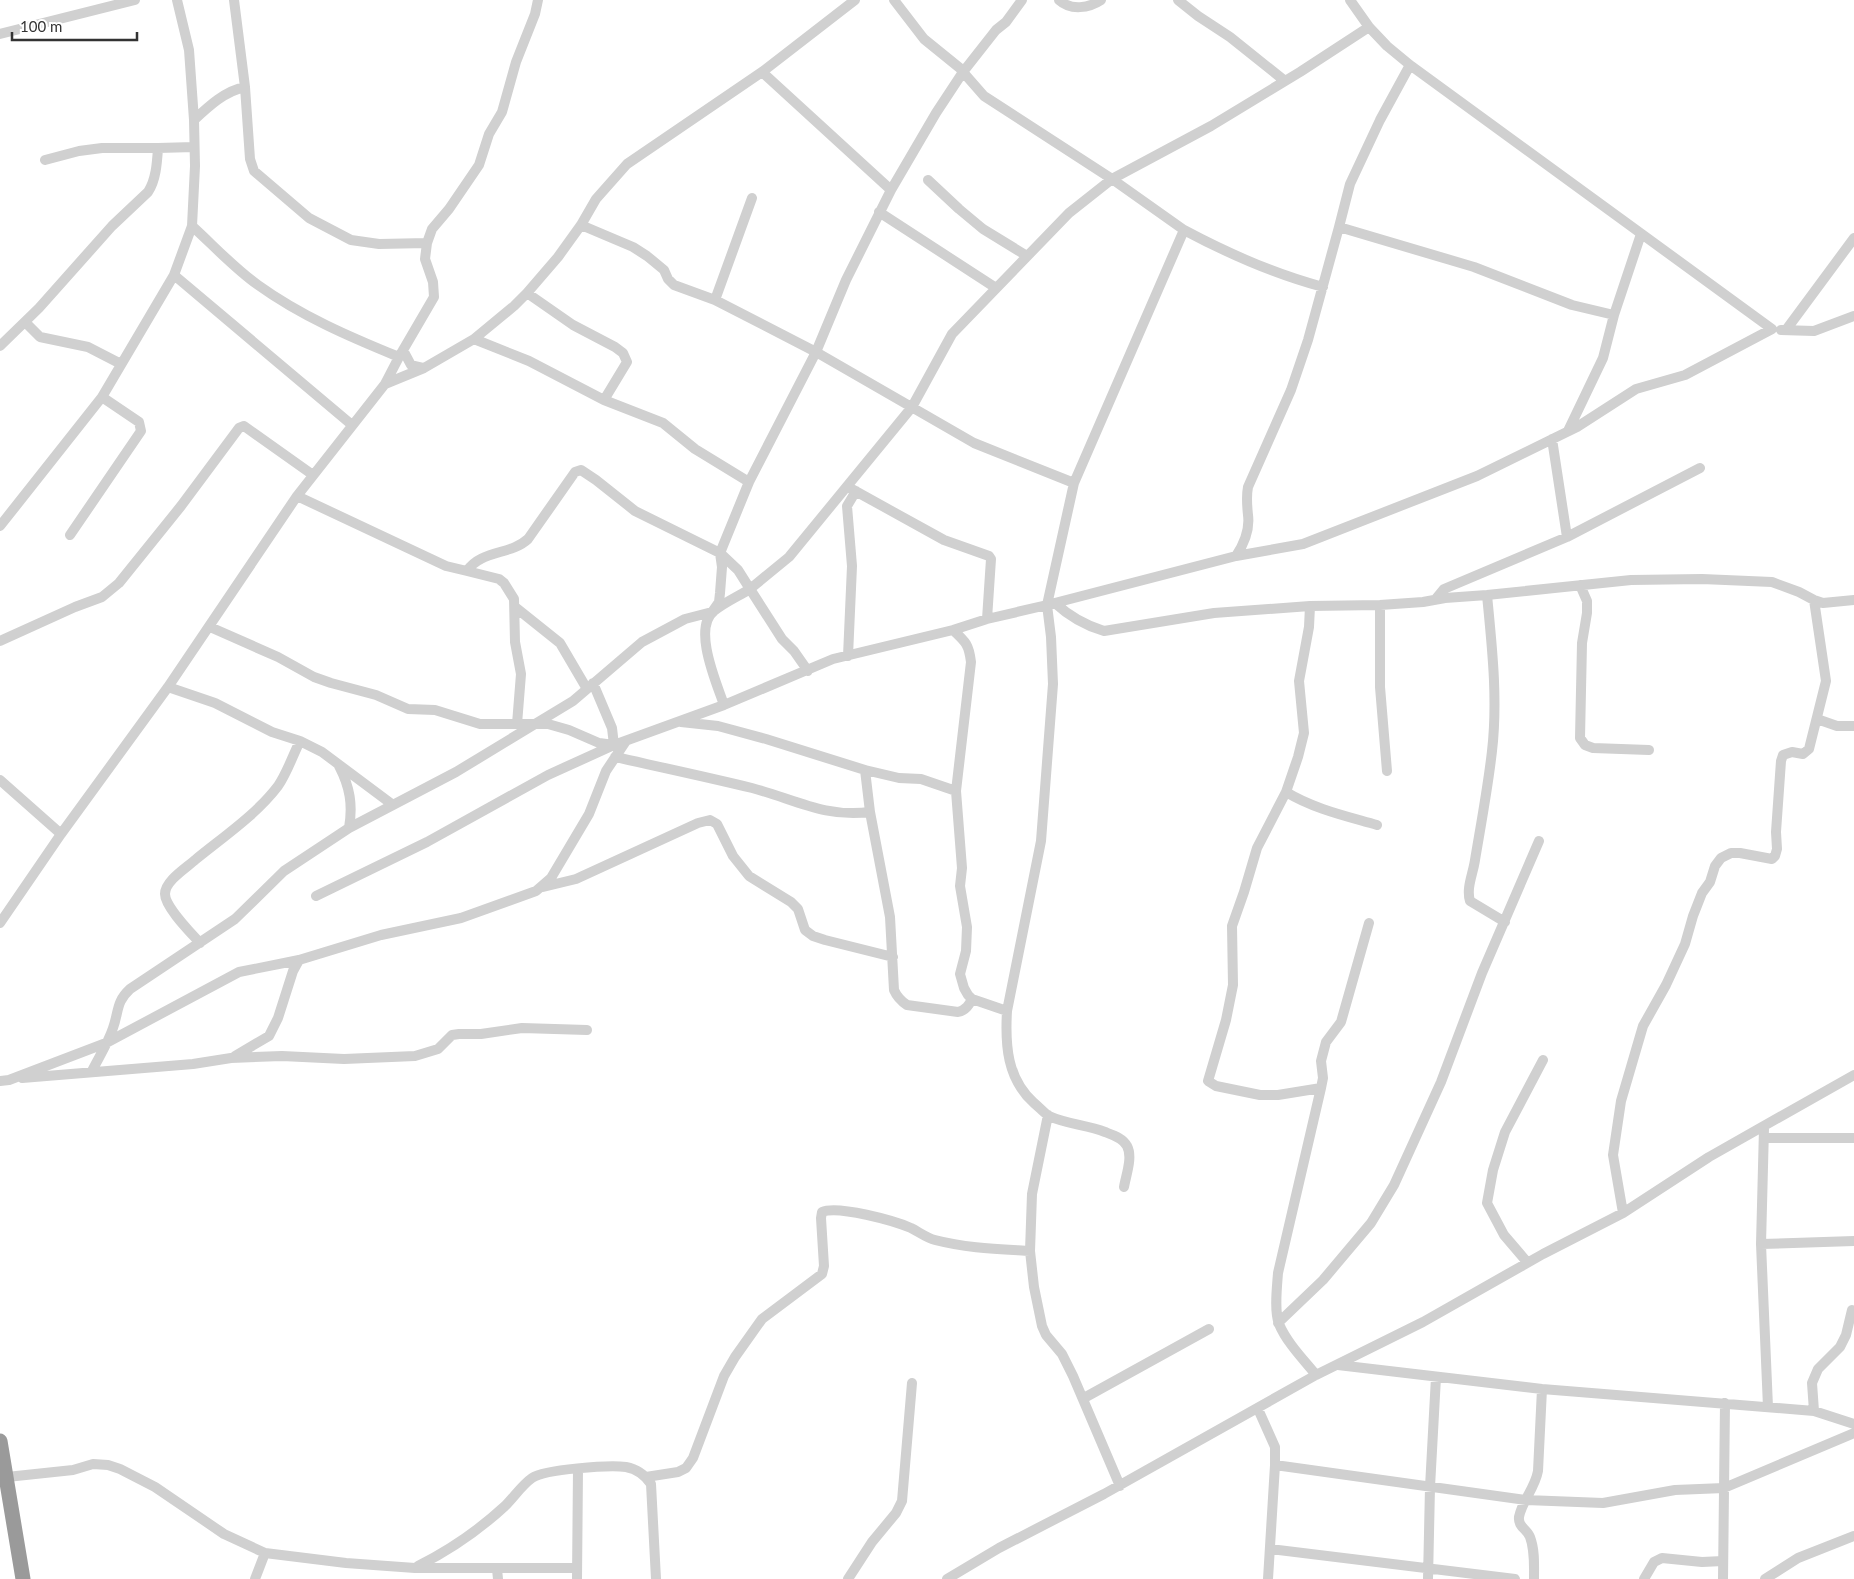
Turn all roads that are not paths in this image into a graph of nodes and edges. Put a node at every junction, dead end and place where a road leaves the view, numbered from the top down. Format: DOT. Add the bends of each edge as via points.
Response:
graph roads {
  1 [pos="135,0"];
  2 [pos="177,0"];
  3 [pos="234,0"];
  4 [pos="538,0"];
  5 [pos="855,0"];
  6 [pos="894,0"];
  7 [pos="1022,0"];
  8 [pos="1059,0"];
  9 [pos="1101,0"];
  10 [pos="1178,0"];
  11 [pos="1350,0"];
  12 [pos="1369,27"];
  13 [pos="0,34"];
  14 [pos="1410,65"];
  15 [pos="762,72"];
  16 [pos="963,72"];
  17 [pos="1286,81"];
  18 [pos="245,87"];
  19 [pos="194,120"];
  20 [pos="194,147"];
  21 [pos="158,148"];
  22 [pos="45,160"];
  23 [pos="1112,179"];
  24 [pos="928,180"];
  25 [pos="891,190"];
  26 [pos="752,198"];
  27 [pos="879,212"];
  28 [pos="581,225"];
  29 [pos="192,226"];
  30 [pos="1339,226"];
  31 [pos="1184,230"];
  32 [pos="1641,234"];
  33 [pos="1854,238"];
  34 [pos="427,243"];
  35 [pos="1027,256"];
  36 [pos="174,275"];
  37 [pos="1323,287"];
  38 [pos="996,288"];
  39 [pos="527,293"];
  40 [pos="715,300"];
  41 [pos="1614,315"];
  42 [pos="1854,316"];
  43 [pos="25,322"];
  44 [pos="1772,329"];
  45 [pos="1786,330"];
  46 [pos="474,339"];
  47 [pos="0,346"];
  48 [pos="816,352"];
  49 [pos="401,354"];
  50 [pos="121,364"];
  51 [pos="424,368"];
  52 [pos="386,384"];
  53 [pos="102,397"];
  54 [pos="604,400"];
  55 [pos="912,407"];
  56 [pos="352,426"];
  57 [pos="1568,431"];
  58 [pos="1552,439"];
  59 [pos="1700,468"];
  60 [pos="313,475"];
  61 [pos="749,482"];
  62 [pos="1074,483"];
  63 [pos="852,489"];
  64 [pos="298,496"];
  65 [pos="0,526"];
  66 [pos="70,535"];
  67 [pos="1567,537"];
  68 [pos="720,553"];
  69 [pos="1236,556"];
  70 [pos="467,571"];
  71 [pos="1580,584"];
  72 [pos="750,589"];
  73 [pos="1487,595"];
  74 [pos="1435,600"];
  75 [pos="1814,600"];
  76 [pos="1854,600"];
  77 [pos="1051,604"];
  78 [pos="1380,605"];
  79 [pos="1310,606"];
  80 [pos="515,607"];
  81 [pos="712,612"];
  82 [pos="987,619"];
  83 [pos="210,627"];
  84 [pos="953,630"];
  85 [pos="0,642"];
  86 [pos="848,656"];
  87 [pos="808,671"];
  88 [pos="590,686"];
  89 [pos="168,687"];
  90 [pos="724,705"];
  91 [pos="1817,719"];
  92 [pos="677,722"];
  93 [pos="539,723"];
  94 [pos="517,724"];
  95 [pos="1854,726"];
  96 [pos="300,741"];
  97 [pos="616,750"];
  98 [pos="1649,750"];
  99 [pos="337,763"];
  100 [pos="865,770"];
  101 [pos="1387,771"];
  102 [pos="0,780"];
  103 [pos="956,791"];
  104 [pos="1286,792"];
  105 [pos="393,805"];
  106 [pos="870,812"];
  107 [pos="1377,826"];
  108 [pos="348,828"];
  109 [pos="61,834"];
  110 [pos="1540,841"];
  111 [pos="542,887"];
  112 [pos="316,896"];
  113 [pos="1505,922"];
  114 [pos="0,923"];
  115 [pos="1369,923"];
  116 [pos="200,943"];
  117 [pos="892,958"];
  118 [pos="299,960"];
  119 [pos="972,999"];
  120 [pos="1008,1011"];
  121 [pos="587,1030"];
  122 [pos="106,1043"];
  123 [pos="231,1058"];
  124 [pos="1543,1060"];
  125 [pos="92,1071"];
  126 [pos="1854,1075"];
  127 [pos="4,1080"];
  128 [pos="1321,1088"];
  129 [pos="1048,1115"];
  130 [pos="1764,1133"];
  131 [pos="1854,1138"];
  132 [pos="1124,1187"];
  133 [pos="1623,1213"];
  134 [pos="1854,1241"];
  135 [pos="1761,1244"];
  136 [pos="1030,1251"];
  137 [pos="1528,1262"];
  138 [pos="1852,1310"];
  139 [pos="1278,1323"];
  140 [pos="1208,1329"];
  141 [pos="1337,1365"];
  142 [pos="1316,1376"];
  143 [pos="1436,1376"];
  144 [pos="912,1383"];
  145 [pos="1542,1389"];
  146 [pos="1084,1398"];
  147 [pos="1725,1403"];
  148 [pos="1768,1407"];
  149 [pos="1258,1409"];
  150 [pos="1814,1411"];
  151 [pos="1854,1424"];
  152 [pos="1854,1433"];
  153 [pos="0,1441"];
  154 [pos="1275,1465"];
  155 [pos="578,1469"];
  156 [pos="7,1477"];
  157 [pos="646,1477"];
  158 [pos="1120,1486"];
  159 [pos="1430,1486"];
  160 [pos="1724,1488"];
  161 [pos="1526,1500"];
  162 [pos="1854,1536"];
  163 [pos="1270,1549"];
  164 [pos="265,1554"];
  165 [pos="1723,1561"];
  166 [pos="415,1568"];
  167 [pos="577,1568"];
  168 [pos="498,1574"];
  169 [pos="1428,1574"];
  170 [pos="23,1579"];
  171 [pos="255,1579"];
  172 [pos="577,1579"];
  173 [pos="656,1579"];
  174 [pos="848,1579"];
  175 [pos="947,1579"];
  176 [pos="1268,1579"];
  177 [pos="1515,1579"];
  178 [pos="1534,1579"];
  179 [pos="1644,1579"];
  180 [pos="1723,1579"];
  181 [pos="1764,1579"];
  1 -- 13 [label="street"];
  2 -- 19 [label="street" via="189,50"];
  3 -- 18 [label="street"];
  4 -- 34 [label="street" via="502,112 489,134 479,165 432,229"];
  5 -- 15 [label="street"];
  6 -- 16 [label="street" via="924,39"];
  7 -- 16 [label="street"];
  8 -- 9 [label="street" via="1082,7 1092,6"];
  10 -- 17 [label="street"];
  11 -- 12 [label="street"];
  12 -- 14 [label="street"];
  12 -- 17 [label="street"];
  14 -- 30 [label="street" via="1350,184"];
  14 -- 32 [label="street"];
  15 -- 25 [label="street"];
  15 -- 28 [label="street" via="627,164 596,199"];
  16 -- 23 [label="street" via="984,96"];
  16 -- 25 [label="street"];
  17 -- 23 [label="street"];
  18 -- 19 [label="street" via="233,90"];
  18 -- 34 [label="street" via="250,159 254,171 310,218 351,240 379,244"];
  19 -- 20 [label="street"];
  20 -- 21 [label="street"];
  20 -- 29 [label="street"];
  21 -- 22 [label="street" via="102,148"];
  21 -- 43 [label="street" via="156,169 148,192 112,226"];
  23 -- 31 [label="street"];
  23 -- 35 [label="street" via="1070,213"];
  24 -- 35 [label="street" via="983,229"];
  25 -- 27 [label="street"];
  26 -- 40 [label="street"];
  27 -- 38 [label="street"];
  27 -- 48 [label="street"];
  28 -- 39 [label="street"];
  28 -- 40 [label="street" via="647,256 664,270 674,285"];
  29 -- 36 [label="street"];
  29 -- 49 [label="street" via="256,284 285,304 348,336"];
  30 -- 37 [label="street"];
  30 -- 41 [label="street" via="1474,267 1572,304"];
  31 -- 37 [label="street" via="1254,264"];
  31 -- 62 [label="street"];
  32 -- 41 [label="street"];
  32 -- 44 [label="street"];
  33 -- 45 [label="street"];
  34 -- 49 [label="street" via="426,259 434,297"];
  35 -- 38 [label="street"];
  36 -- 50 [label="street"];
  36 -- 56 [label="street"];
  37 -- 69 [label="street" via="1291,390 1248,487 1249,523 1244,545"];
  38 -- 55 [label="street" via="952,334"];
  39 -- 46 [label="street"];
  39 -- 54 [label="street" via="573,325 624,353 627,362"];
  40 -- 48 [label="street"];
  41 -- 57 [label="street" via="1603,358"];
  42 -- 45 [label="street" via="1814,331"];
  43 -- 47 [label="street"];
  43 -- 50 [label="street" via="40,337 88,347"];
  44 -- 45 [label="street"];
  44 -- 57 [label="street" via="1685,375 1636,389"];
  46 -- 51 [label="street"];
  46 -- 54 [label="street" via="529,362"];
  48 -- 55 [label="street"];
  48 -- 61 [label="street"];
  49 -- 51 [label="street" via="411,364"];
  49 -- 52 [label="street"];
  50 -- 53 [label="street"];
  51 -- 52 [label="street"];
  52 -- 56 [label="street"];
  53 -- 65 [label="street"];
  53 -- 66 [label="street" via="139,422 141,431"];
  54 -- 61 [label="street" via="663,423 695,448"];
  55 -- 62 [label="street" via="974,442"];
  55 -- 63 [label="street"];
  56 -- 60 [label="street"];
  57 -- 58 [label="street"];
  58 -- 67 [label="street"];
  58 -- 69 [label="street" via="1477,476 1303,544"];
  59 -- 67 [label="street"];
  60 -- 64 [label="street"];
  60 -- 85 [label="street" via="244,426 239,428 119,583 102,597"];
  61 -- 68 [label="street"];
  62 -- 77 [label="street"];
  63 -- 72 [label="street" via="789,557"];
  63 -- 82 [label="street" via="944,540 989,556"];
  63 -- 86 [label="street" via="846,513 852,566"];
  64 -- 70 [label="street" via="446,566"];
  64 -- 83 [label="street"];
  67 -- 74 [label="street" via="1444,589"];
  68 -- 70 [label="street" via="635,511 581,470 575,472 528,539 495,552"];
  68 -- 72 [label="street" via="738,570"];
  68 -- 81 [label="street" via="719,602"];
  69 -- 77 [label="street"];
  70 -- 80 [label="street" via="499,579 511,594"];
  71 -- 73 [label="street"];
  71 -- 75 [label="street" via="1631,580 1745,580 1772,582"];
  71 -- 98 [label="street" via="1587,601 1587,614 1582,643 1580,738 1593,748"];
  72 -- 81 [label="street"];
  72 -- 87 [label="street" via="782,639"];
  73 -- 74 [label="street"];
  73 -- 113 [label="street" via="1495,718 1491,761 1468,894 1470,901"];
  74 -- 78 [label="street"];
  75 -- 76 [label="street" via="1823,603"];
  75 -- 91 [label="street" via="1826,681"];
  77 -- 79 [label="street" via="1087,626 1104,631 1214,613"];
  77 -- 82 [label="street"];
  77 -- 120 [label="street" via="1054,684 1041,841"];
  78 -- 79 [label="street"];
  78 -- 101 [label="street" via="1380,687"];
  79 -- 104 [label="street" via="1299,681 1304,733"];
  80 -- 88 [label="street" via="560,643"];
  80 -- 94 [label="street" via="515,642 521,674"];
  81 -- 88 [label="street" via="685,620 642,642"];
  81 -- 90 [label="street" via="704,637"];
  82 -- 84 [label="street"];
  83 -- 89 [label="street"];
  83 -- 94 [label="street" via="278,656 314,677 408,709 435,710 480,724"];
  84 -- 86 [label="street"];
  84 -- 103 [label="street" via="969,648 971,662"];
  86 -- 87 [label="street"];
  87 -- 90 [label="street"];
  88 -- 93 [label="street"];
  88 -- 97 [label="street" via="612,728"];
  89 -- 96 [label="street" via="215,703 272,732"];
  89 -- 109 [label="street"];
  90 -- 92 [label="street"];
  91 -- 95 [label="street" via="1837,726"];
  91 -- 133 [label="street" via="1809,749 1803,754 1792,752 1783,755 1781,761 1775,856 1767,859 1731,853 1721,858 1692,916 1686,944 1643,1026 1621,1101 1613,1155"];
  92 -- 97 [label="street" via="626,740"];
  92 -- 100 [label="street" via="718,726 766,738"];
  93 -- 94 [label="street"];
  93 -- 97 [label="street" via="558,726"];
  93 -- 105 [label="street"];
  96 -- 99 [label="street"];
  96 -- 116 [label="street" via="279,784 264,801 168,884 165,896 171,909"];
  97 -- 106 [label="street" via="825,811 840,814"];
  97 -- 111 [label="street" via="589,814 551,878"];
  97 -- 112 [label="street" via="548,775 427,842"];
  99 -- 105 [label="street"];
  99 -- 108 [label="street" via="349,791"];
  100 -- 103 [label="street" via="899,778 921,779"];
  100 -- 106 [label="street"];
  102 -- 109 [label="street"];
  103 -- 119 [label="street" via="962,868 960,886 967,927 966,951 960,974"];
  104 -- 107 [label="street" via="1320,809"];
  104 -- 128 [label="street" via="1257,848 1232,926 1233,985 1208,1081 1216,1086 1260,1095"];
  105 -- 108 [label="street"];
  106 -- 117 [label="street" via="890,917"];
  108 -- 116 [label="street" via="284,871 235,919"];
  109 -- 114 [label="street"];
  110 -- 113 [label="street"];
  111 -- 117 [label="street" via="576,879 710,820 717,824 733,856 749,876 798,909 805,930 825,940"];
  111 -- 118 [label="street" via="461,918 381,935"];
  113 -- 139 [label="street" via="1441,1082 1394,1185 1372,1223 1322,1280"];
  115 -- 128 [label="street" via="1341,1022 1326,1042 1321,1061"];
  116 -- 122 [label="street" via="122,996"];
  117 -- 119 [label="street" via="894,990 907,1005 958,1012 963,1011"];
  118 -- 122 [label="street" via="239,972"];
  118 -- 123 [label="street" via="269,1036"];
  119 -- 120 [label="street"];
  120 -- 129 [label="street" via="1006,1040 1014,1077 1029,1098"];
  121 -- 123 [label="street" via="522,1028 459,1034 438,1049 415,1056"];
  122 -- 125 [label="street"];
  122 -- 127 [label="street"];
  123 -- 125 [label="street"];
  124 -- 137 [label="street" via="1505,1132 1487,1204 1504,1236"];
  125 -- 127 [label="street"];
  126 -- 130 [label="street"];
  128 -- 139 [label="street" via="1278,1273"];
  129 -- 132 [label="street" via="1123,1140 1129,1154"];
  129 -- 136 [label="street" via="1032,1194"];
  130 -- 131 [label="street"];
  130 -- 133 [label="street" via="1710,1158"];
  130 -- 135 [label="street"];
  133 -- 137 [label="street"];
  134 -- 135 [label="street"];
  135 -- 148 [label="street"];
  136 -- 146 [label="street" via="1042,1326 1046,1336 1062,1354"];
  136 -- 157 [label="street" via="933,1240 894,1221 842,1211 822,1212 822,1274 762,1319 735,1356 686,1468"];
  137 -- 141 [label="street"];
  138 -- 150 [label="street" via="1840,1348 1818,1369 1812,1383"];
  139 -- 142 [label="street"];
  140 -- 146 [label="street"];
  141 -- 142 [label="street"];
  141 -- 143 [label="street"];
  142 -- 149 [label="street"];
  143 -- 145 [label="street"];
  143 -- 159 [label="street"];
  144 -- 174 [label="street" via="902,1501"];
  145 -- 147 [label="street"];
  145 -- 161 [label="street" via="1538,1471 1536,1483"];
  146 -- 158 [label="street"];
  147 -- 148 [label="street"];
  147 -- 160 [label="street"];
  148 -- 150 [label="street"];
  149 -- 154 [label="street" via="1274,1447"];
  149 -- 158 [label="street"];
  150 -- 151 [label="street"];
  152 -- 160 [label="street"];
  153 -- 156 [label="highway"];
  154 -- 159 [label="street"];
  154 -- 163 [label="street"];
  155 -- 157 [label="street" via="627,1467"];
  155 -- 166 [label="street" via="533,1478 467,1537"];
  155 -- 167 [label="street"];
  156 -- 164 [label="street" via="108,1464 155,1487 224,1534"];
  156 -- 170 [label="highway"];
  157 -- 173 [label="street" via="650,1484"];
  158 -- 175 [label="street" via="999,1548"];
  159 -- 161 [label="street"];
  159 -- 169 [label="street"];
  160 -- 161 [label="street" via="1675,1490 1603,1503"];
  160 -- 165 [label="street"];
  161 -- 178 [label="street" via="1519,1519 1532,1543"];
  162 -- 181 [label="street" via="1798,1558"];
  163 -- 169 [label="street"];
  163 -- 176 [label="street"];
  164 -- 166 [label="street"];
  164 -- 171 [label="street"];
  165 -- 179 [label="street" via="1662,1558 1654,1562"];
  165 -- 180 [label="street"];
  166 -- 168 [label="street"];
  167 -- 168 [label="street"];
  167 -- 172 [label="street"];
  169 -- 177 [label="street"];
}
